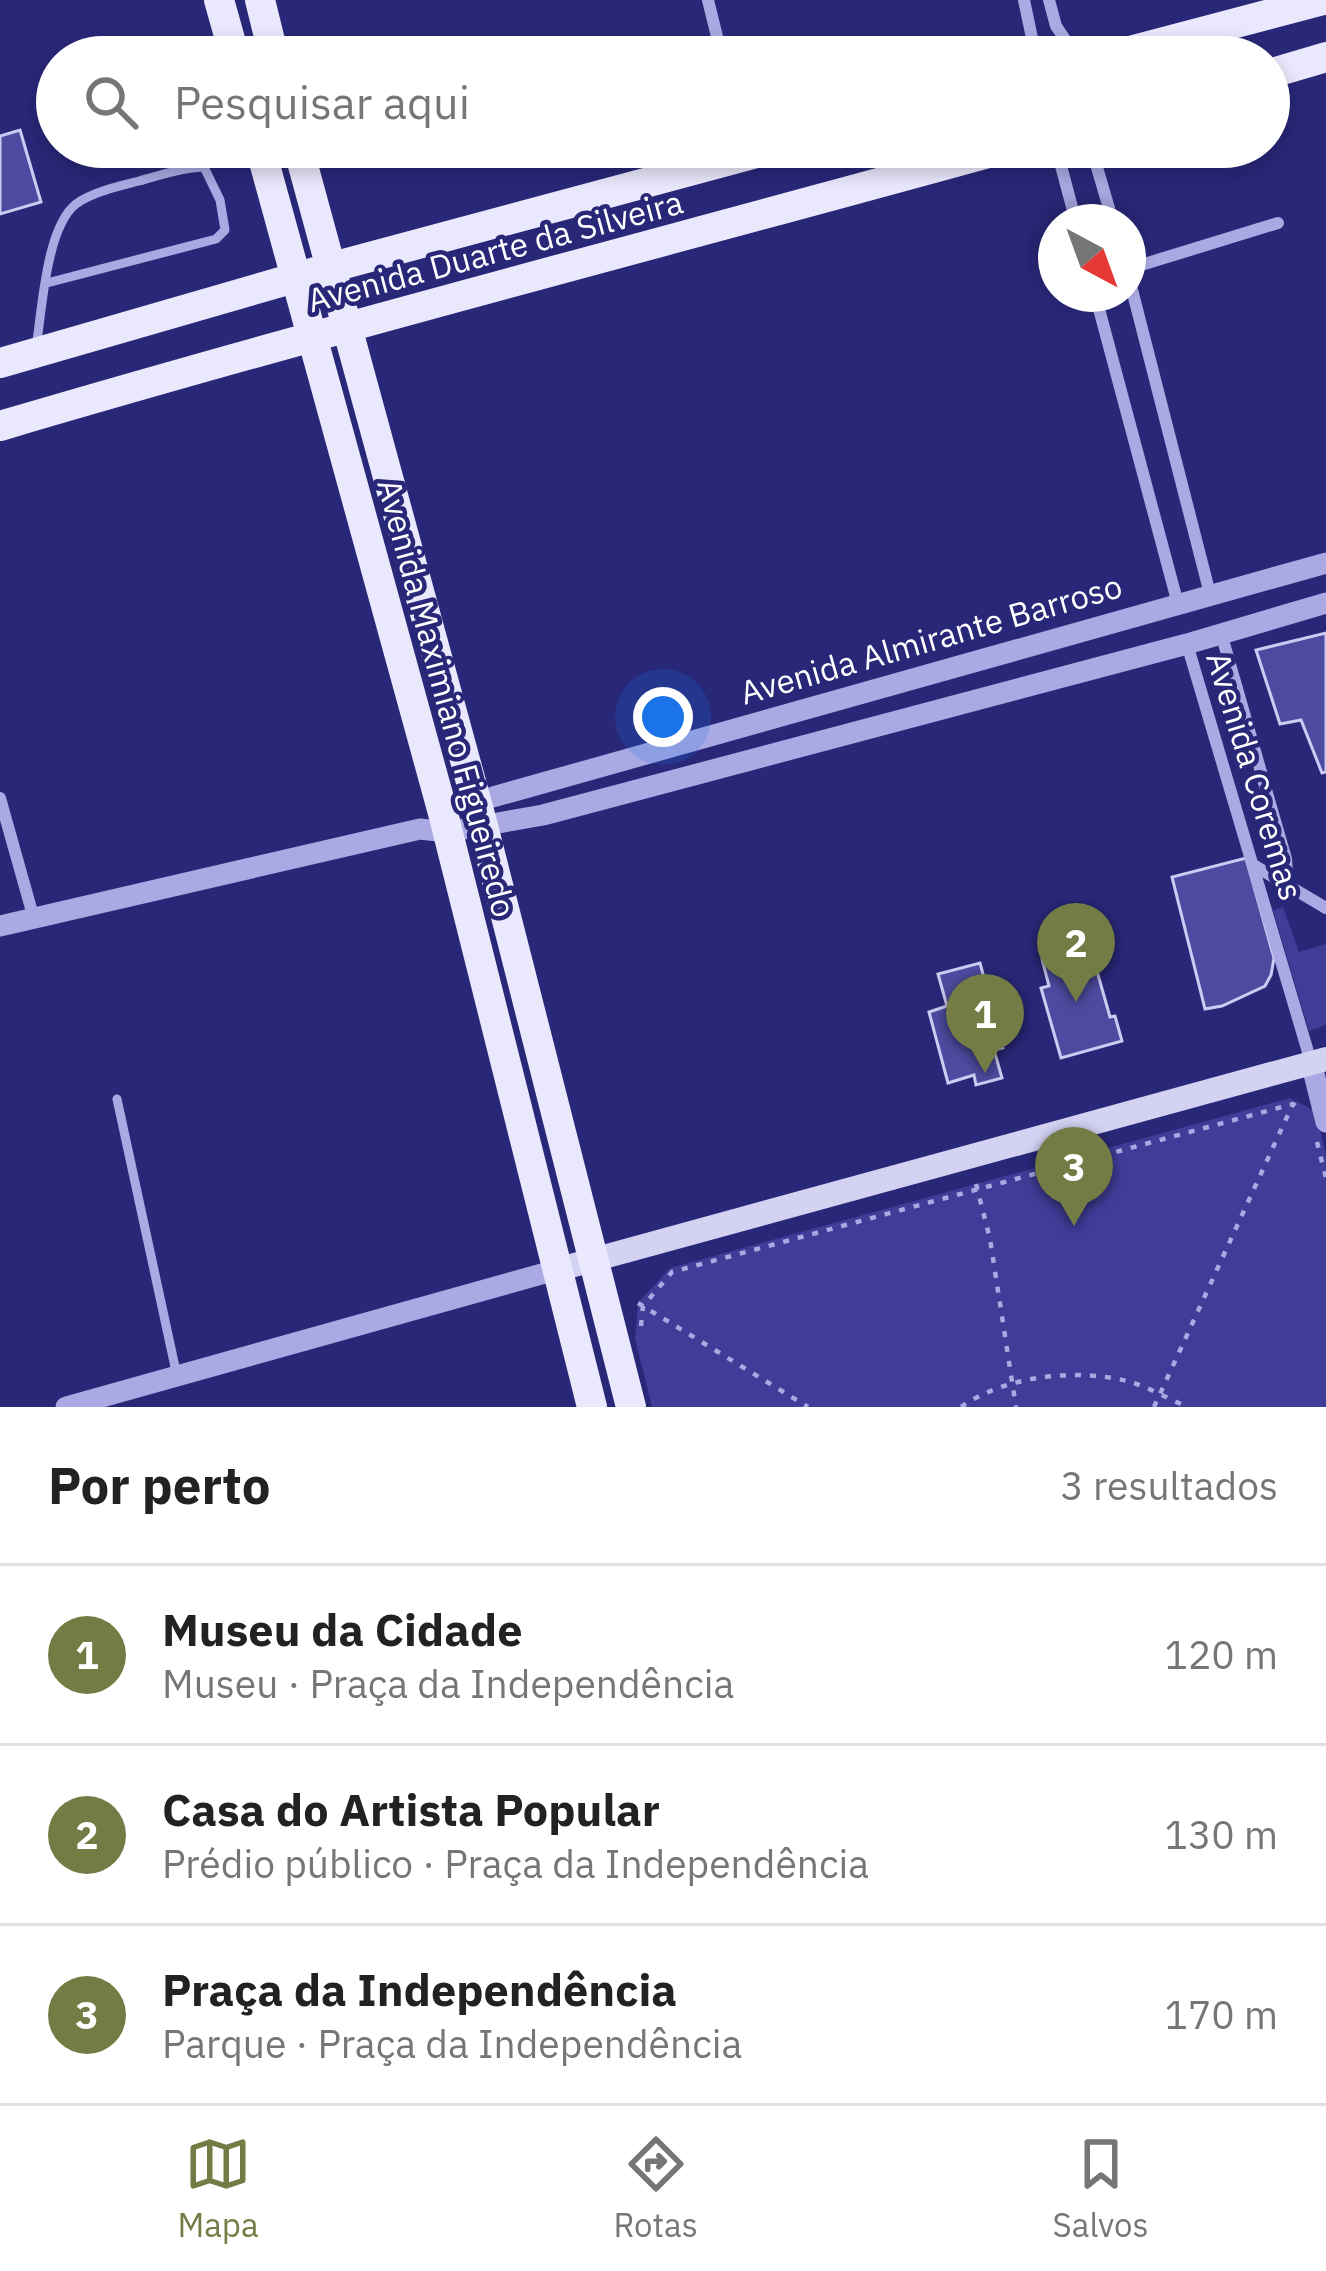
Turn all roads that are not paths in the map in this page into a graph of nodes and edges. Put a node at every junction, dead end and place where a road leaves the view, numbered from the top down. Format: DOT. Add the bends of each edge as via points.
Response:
graph roads {
  1 [pos="219,0"];
  2 [pos="260,0"];
  3 [pos="708,0"];
  4 [pos="1024,0"];
  5 [pos="1049,0"];
  6 [pos="1323,0"];
  7 [pos="229,36"];
  8 [pos="269,36"];
  9 [pos="717,36"];
  10 [pos="1032,36"];
  11 [pos="1063,36"];
  12 [pos="1187,36"];
  13 [pos="1326,57"];
  14 [pos="1290,68"];
  15 [pos="190,168"];
  16 [pos="205,168"];
  17 [pos="266,168"];
  18 [pos="303,168"];
  19 [pos="687,168"];
  20 [pos="934,168"];
  21 [pos="1062,168"];
  22 [pos="1097,168"];
  23 [pos="1071,204"];
  24 [pos="1108,204"];
  25 [pos="1279,223"];
  26 [pos="1146,265"];
  27 [pos="329,268"];
  28 [pos="296,278"];
  29 [pos="47,283"];
  30 [pos="1100,312"];
  31 [pos="1138,312"];
  32 [pos="347,330"];
  33 [pos="312,338"];
  34 [pos="35,353"];
  35 [pos="0,363"];
  36 [pos="0,426"];
  37 [pos="1326,562"];
  38 [pos="1210,594"];
  39 [pos="1326,603"];
  40 [pos="1178,604"];
  41 [pos="1221,634"];
  42 [pos="1187,644"];
  43 [pos="0,798"];
  44 [pos="480,813"];
  45 [pos="437,825"];
  46 [pos="1255,866"];
  47 [pos="1288,887"];
  48 [pos="1326,908"];
  49 [pos="34,919"];
  50 [pos="0,926"];
  51 [pos="1321,1056"];
  52 [pos="117,1100"];
  53 [pos="1317,1125"];
  54 [pos="594,1261"];
  55 [pos="556,1270"];
  56 [pos="177,1376"];
  57 [pos="120,1400"];
  58 [pos="66,1407"];
  59 [pos="592,1407"];
  60 [pos="631,1407"];
  1 -- 7 [label="main road"];
  2 -- 8 [label="main road"];
  3 -- 9 [label="street"];
  4 -- 10 [label="street"];
  5 -- 11 [label="street"];
  6 -- 12 [label="main road"];
  13 -- 14 [label="main road"];
  15 -- 29 [label="lane" via="76,204 61,224"];
  16 -- 29 [label="lane" via="225,230 216,239"];
  17 -- 28 [label="main road, Avenida Maximiano Figueiredo"];
  18 -- 27 [label="main road, Avenida Maximiano Figueiredo"];
  19 -- 27 [label="main road, Avenida Duarte da Silveira"];
  20 -- 32 [label="main road, Avenida Duarte da Silveira"];
  21 -- 23 [label="street"];
  22 -- 24 [label="street"];
  25 -- 26 [label="street"];
  27 -- 28 [label="main road, Avenida Duarte da Silveira"];
  27 -- 32 [label="main road, Avenida Maximiano Figueiredo"];
  28 -- 33 [label="main road, Avenida Maximiano Figueiredo"];
  28 -- 34 [label="main road, Avenida Duarte da Silveira"];
  29 -- 34 [label="lane"];
  30 -- 40 [label="street"];
  31 -- 38 [label="street"];
  32 -- 33 [label="main road, Avenida Duarte da Silveira"];
  32 -- 44 [label="main road, Avenida Maximiano Figueiredo"];
  33 -- 36 [label="main road, Avenida Duarte da Silveira"];
  33 -- 45 [label="main road, Avenida Maximiano Figueiredo"];
  34 -- 35 [label="main road, Avenida Duarte da Silveira"];
  37 -- 38 [label="street, Avenida Almirante Barroso"];
  38 -- 40 [label="street, Avenida Almirante Barroso"];
  39 -- 41 [label="street, Avenida Almirante Barroso"];
  40 -- 44 [label="street, Avenida Almirante Barroso"];
  41 -- 42 [label="street, Avenida Almirante Barroso"];
  41 -- 47 [label="street, Avenida Coremas"];
  42 -- 44 [label="street, Avenida Almirante Barroso" via="543,815"];
  42 -- 46 [label="street, Avenida Coremas"];
  43 -- 49 [label="street"];
  44 -- 45 [label="street, Avenida Almirante Barroso"];
  44 -- 54 [label="main road, Avenida Maximiano Figueiredo"];
  45 -- 49 [label="street, Avenida Almirante Barroso"];
  45 -- 55 [label="main road, Avenida Maximiano Figueiredo"];
  46 -- 47 [label="street"];
  46 -- 51 [label="street, Avenida Coremas"];
  47 -- 48 [label="street"];
  49 -- 50 [label="street, Avenida Almirante Barroso"];
  51 -- 53 [label="street"];
  51 -- 54 [label="main road"];
  52 -- 56 [label="lane"];
  54 -- 55 [label="main road"];
  54 -- 60 [label="main road, Avenida Maximiano Figueiredo"];
  55 -- 56 [label="street"];
  55 -- 59 [label="main road, Avenida Maximiano Figueiredo"];
  56 -- 57 [label="street"];
  57 -- 58 [label="street"];
}
